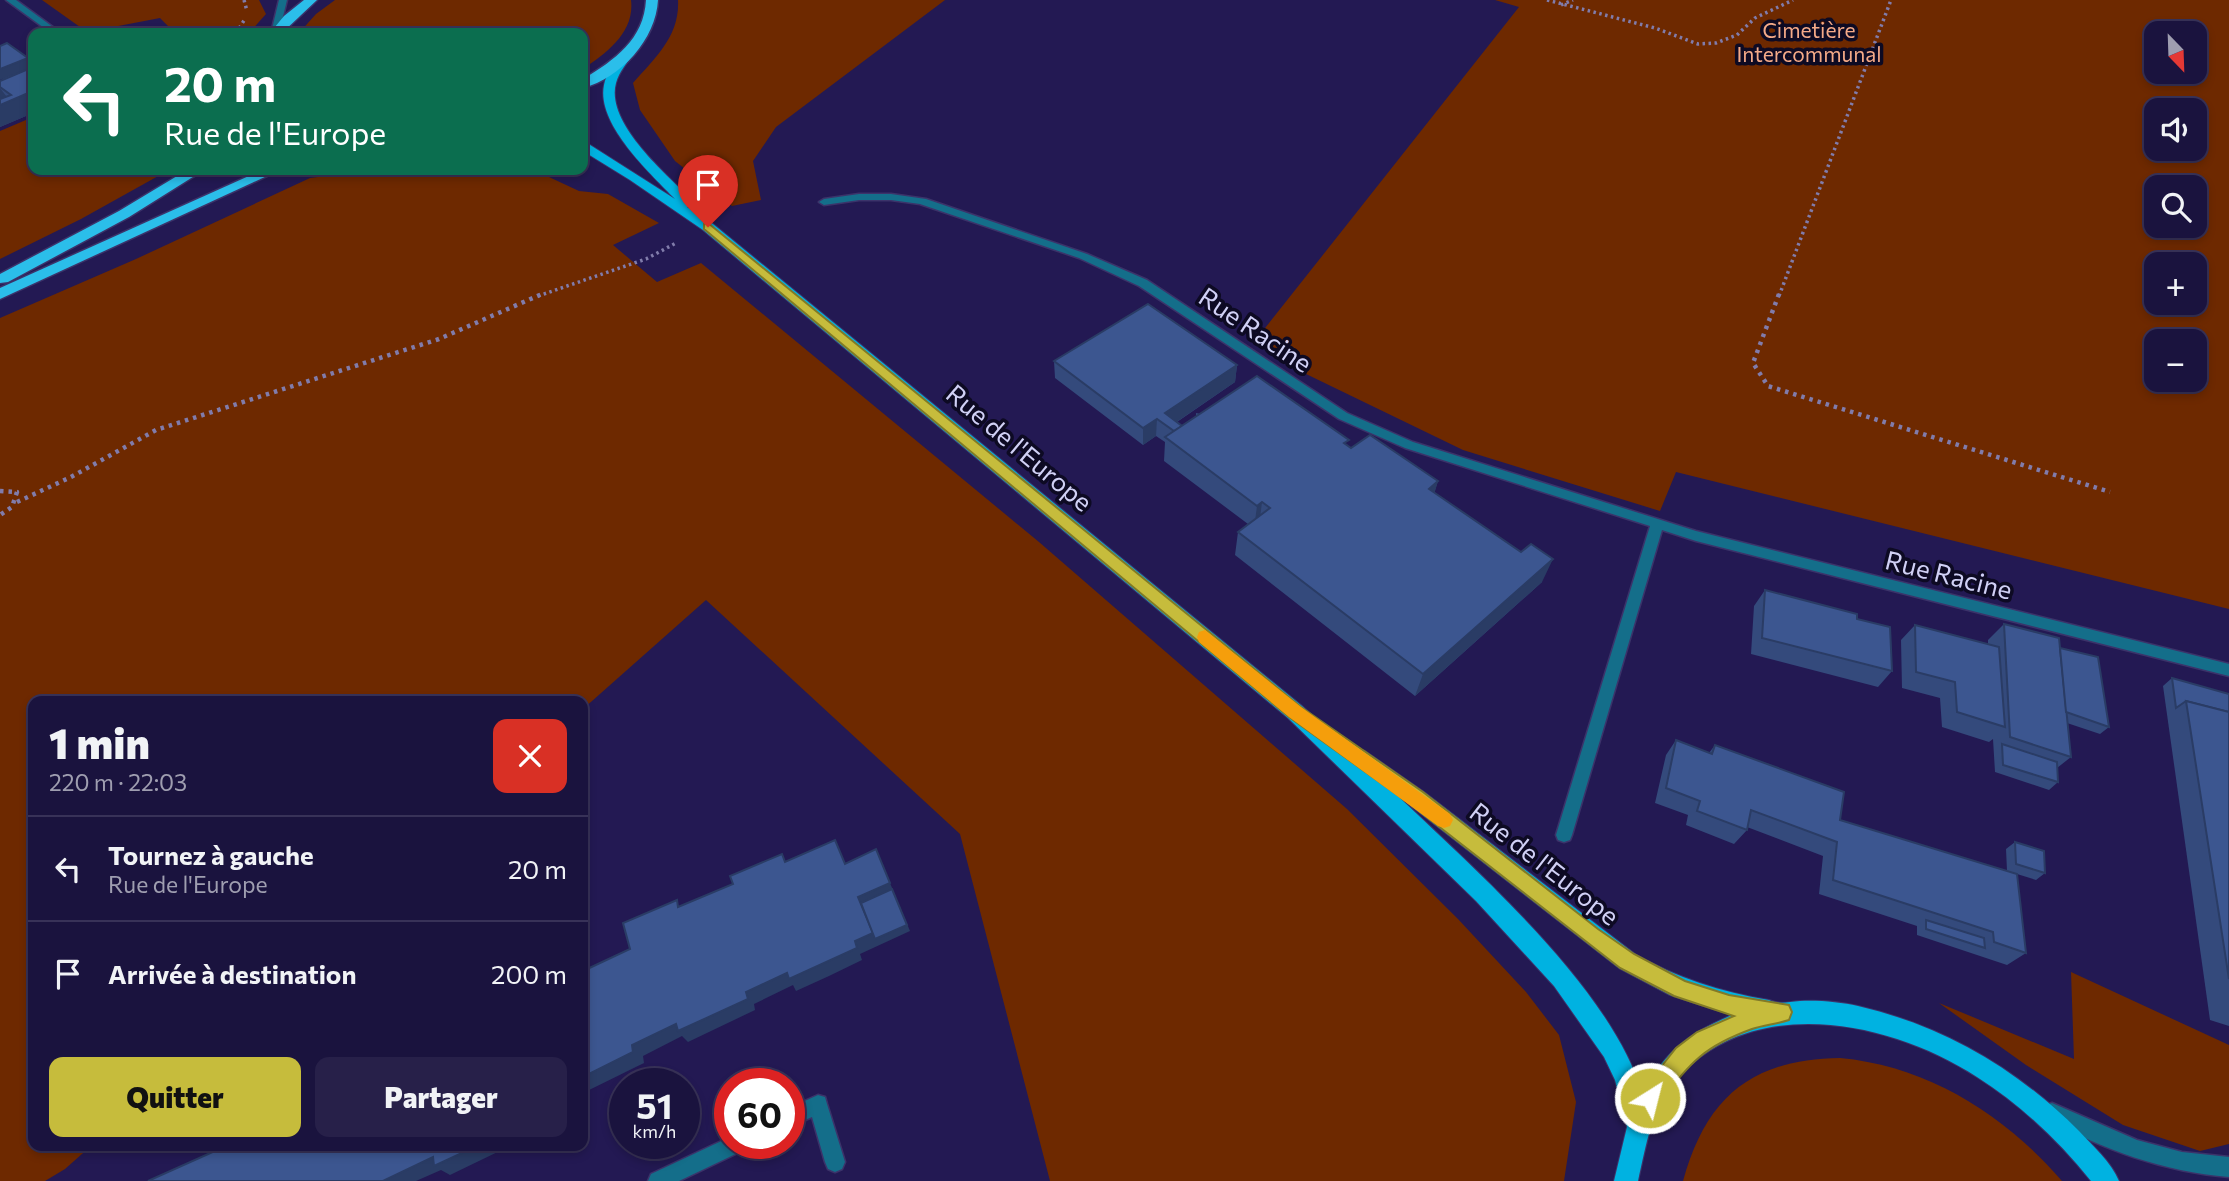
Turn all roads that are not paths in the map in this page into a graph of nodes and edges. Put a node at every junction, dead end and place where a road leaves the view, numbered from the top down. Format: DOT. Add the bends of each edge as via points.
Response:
graph roads {
  1 [pos="10,0"];
  2 [pos="283,0"];
  3 [pos="311,0"];
  4 [pos="652,0"];
  5 [pos="50,28"];
  6 [pos="276,28"];
  7 [pos="280,28"];
  8 [pos="627,54"];
  9 [pos="588,81"];
  10 [pos="588,149"];
  11 [pos="189,175"];
  12 [pos="262,175"];
  13 [pos="824,202"];
  14 [pos="708,227"];
  15 [pos="0,280"];
  16 [pos="0,294"];
  17 [pos="1657,524"];
  18 [pos="2229,670"];
  19 [pos="1295,712"];
  20 [pos="1564,835"];
  21 [pos="1782,1012"];
  22 [pos="2028,1099"];
  23 [pos="805,1110"];
  24 [pos="1638,1125"];
  25 [pos="714,1154"];
  26 [pos="835,1162"];
  27 [pos="2229,1167"];
  28 [pos="658,1181"];
  29 [pos="1626,1181"];
  30 [pos="2107,1181"];
  1 -- 5 [label="street"];
  2 -- 6 [label="street"];
  3 -- 7 [label="highway"];
  4 -- 8 [label="highway" via="649,24"];
  8 -- 9 [label="highway"];
  8 -- 14 [label="main road, Rue de l'Europe" via="609,84 608,95 618,122"];
  10 -- 14 [label="main road, Rue de l'Europe"];
  11 -- 15 [label="highway"];
  12 -- 16 [label="highway"];
  13 -- 17 [label="street, Rue Racine" via="880,197 922,201 1083,256 1143,283 1316,400 1376,432"];
  14 -- 19 [label="main road, Rue de l'Europe"];
  17 -- 18 [label="street, Rue Racine"];
  17 -- 20 [label="street"];
  19 -- 21 [label="main road, Rue de l'Europe" via="1417,798 1627,961 1652,976 1729,1006"];
  19 -- 24 [label="main road, Rue de l'Europe" via="1406,815 1539,955 1611,1048 1625,1076"];
  21 -- 22 [label="main road" via="1840,1013 1903,1028 1966,1057"];
  21 -- 24 [label="main road" via="1704,1039 1665,1076"];
  22 -- 27 [label="street" via="2127,1147 2205,1166"];
  22 -- 30 [label="main road"];
  23 -- 26 [label="street" via="818,1104"];
  24 -- 29 [label="main road"];
  25 -- 28 [label="street"];
}
